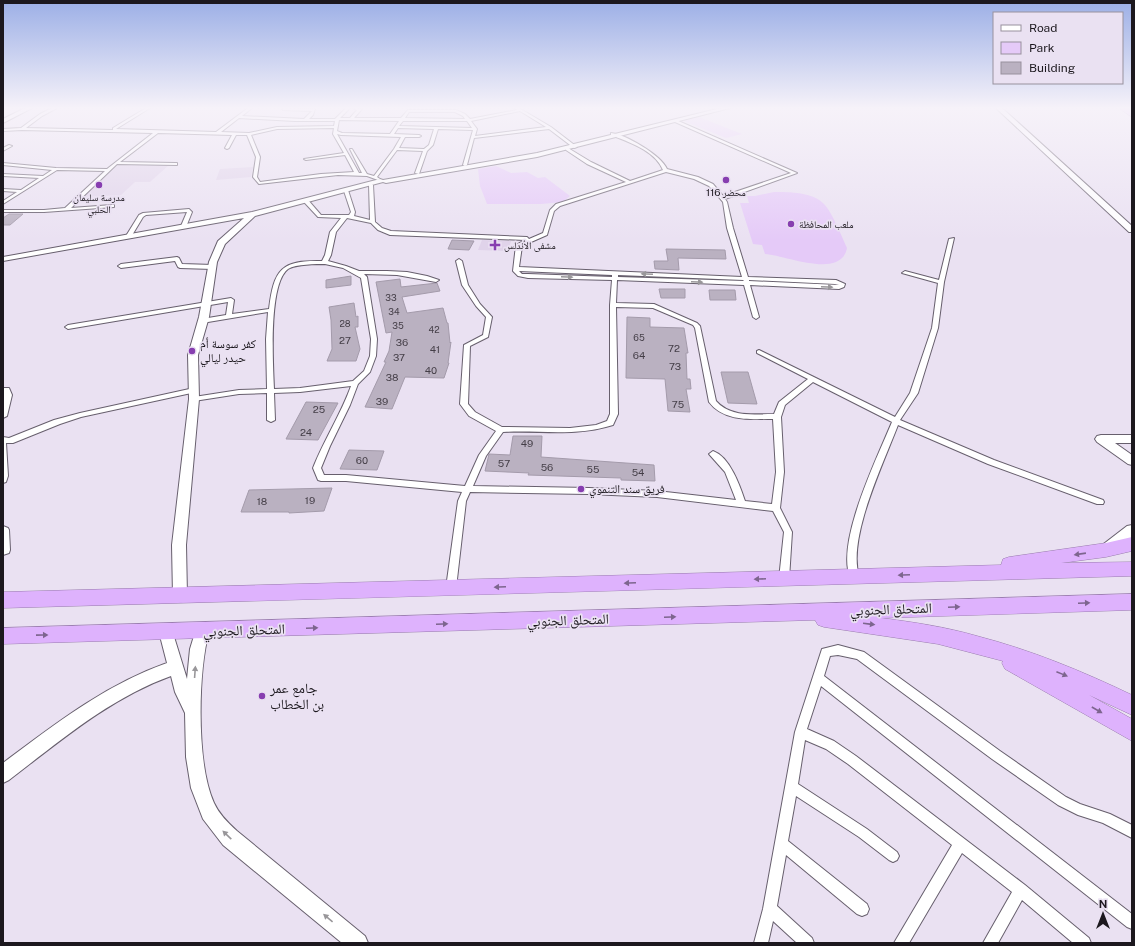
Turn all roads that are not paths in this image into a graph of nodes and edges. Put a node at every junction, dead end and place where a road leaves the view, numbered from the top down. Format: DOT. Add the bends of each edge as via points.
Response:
graph roads {
  1 [pos="130,152"];
  2 [pos="256,152"];
  3 [pos="352,152"];
  4 [pos="394,152"];
  5 [pos="425,152"];
  6 [pos="469,152"];
  7 [pos="537,152"];
  8 [pos="548,152"];
  9 [pos="578,152"];
  10 [pos="649,152"];
  11 [pos="747,152"];
  12 [pos="1046,152"];
  13 [pos="347,154"];
  14 [pos="306,159"];
  15 [pos="116,163"];
  16 [pos="3,164"];
  17 [pos="175,164"];
  18 [pos="465,165"];
  19 [pos="56,169"];
  20 [pos="108,170"];
  21 [pos="665,170"];
  22 [pos="1065,170"];
  23 [pos="1073,170"];
  24 [pos="357,173"];
  25 [pos="417,173"];
  26 [pos="365,174"];
  27 [pos="3,175"];
  28 [pos="44,177"];
  29 [pos="380,179"];
  30 [pos="629,182"];
  31 [pos="371,185"];
  32 [pos="3,190"];
  33 [pos="346,190"];
  34 [pos="21,191"];
  35 [pos="722,198"];
  36 [pos="306,202"];
  37 [pos="3,203"];
  38 [pos="112,206"];
  39 [pos="67,209"];
  40 [pos="1110,211"];
  41 [pos="1118,211"];
  42 [pos="5,212"];
  43 [pos="252,214"];
  44 [pos="348,217"];
  45 [pos="373,222"];
  46 [pos="184,226"];
  47 [pos="1132,230"];
  48 [pos="129,236"];
  49 [pos="530,239"];
  50 [pos="952,239"];
  51 [pos="3,259"];
  52 [pos="325,261"];
  53 [pos="459,261"];
  54 [pos="121,266"];
  55 [pos="212,267"];
  56 [pos="905,272"];
  57 [pos="358,273"];
  58 [pos="615,275"];
  59 [pos="436,280"];
  60 [pos="747,281"];
  61 [pos="941,282"];
  62 [pos="206,304"];
  63 [pos="613,305"];
  64 [pos="271,310"];
  65 [pos="230,316"];
  66 [pos="756,317"];
  67 [pos="202,321"];
  68 [pos="68,327"];
  69 [pos="759,352"];
  70 [pos="813,379"];
  71 [pos="355,383"];
  72 [pos="3,390"];
  73 [pos="270,390"];
  74 [pos="194,395"];
  75 [pos="3,416"];
  76 [pos="777,417"];
  77 [pos="271,420"];
  78 [pos="896,422"];
  79 [pos="501,430"];
  80 [pos="1132,439"];
  81 [pos="3,440"];
  82 [pos="3,444"];
  83 [pos="712,454"];
  84 [pos="1132,461"];
  85 [pos="3,480"];
  86 [pos="468,489"];
  87 [pos="1100,502"];
  88 [pos="742,504"];
  89 [pos="776,508"];
  90 [pos="3,529"];
  91 [pos="1132,530"];
  92 [pos="1132,544"];
  93 [pos="1106,550"];
  94 [pos="3,552"];
  95 [pos="1132,569"];
  96 [pos="943,573"];
  97 [pos="854,576"];
  98 [pos="784,579"];
  99 [pos="451,588"];
  100 [pos="180,596"];
  101 [pos="3,600"];
  102 [pos="1132,602"];
  103 [pos="775,613"];
  104 [pos="202,631"];
  105 [pos="166,632"];
  106 [pos="3,636"];
  107 [pos="976,644"];
  108 [pos="176,667"];
  109 [pos="818,678"];
  110 [pos="1132,705"];
  111 [pos="192,710"];
  112 [pos="1132,731"];
  113 [pos="801,732"];
  114 [pos="3,774"];
  115 [pos="792,788"];
  116 [pos="1132,832"];
  117 [pos="782,844"];
  118 [pos="960,844"];
  119 [pos="893,856"];
  120 [pos="1020,890"];
  121 [pos="770,909"];
  122 [pos="862,909"];
  123 [pos="1132,922"];
  124 [pos="358,943"];
  125 [pos="761,943"];
  126 [pos="807,943"];
  127 [pos="901,943"];
  128 [pos="990,943"];
  129 [pos="1083,943"];
  1 -- 15 [label="street"];
  2 -- 24 [label="street" via="258,157 255,177 259,183"];
  3 -- 26 [label="street"];
  4 -- 29 [label="street"];
  5 -- 25 [label="street"];
  6 -- 18 [label="street"];
  7 -- 18 [label="street"];
  8 -- 29 [label="street"];
  9 -- 30 [label="street" via="589,163"];
  10 -- 21 [label="street" via="663,162"];
  11 -- 35 [label="street" via="795,173"];
  12 -- 22 [label="street"];
  13 -- 14 [label="street"];
  13 -- 24 [label="street"];
  15 -- 17 [label="street"];
  15 -- 20 [label="street"];
  16 -- 19 [label="street"];
  18 -- 25 [label="street"];
  19 -- 20 [label="street"];
  19 -- 28 [label="street"];
  20 -- 39 [label="street"];
  21 -- 30 [label="street"];
  21 -- 35 [label="street" via="712,185"];
  22 -- 23 [label="street"];
  22 -- 40 [label="street"];
  24 -- 26 [label="street"];
  25 -- 29 [label="street"];
  26 -- 29 [label="street"];
  27 -- 28 [label="street"];
  28 -- 34 [label="street"];
  29 -- 31 [label="street"];
  30 -- 49 [label="street" via="558,205 552,210 545,234"];
  31 -- 33 [label="street"];
  31 -- 45 [label="street"];
  32 -- 34 [label="street"];
  33 -- 36 [label="street"];
  33 -- 44 [label="street" via="353,212"];
  34 -- 37 [label="street"];
  35 -- 60 [label="street"];
  36 -- 43 [label="street"];
  36 -- 44 [label="street" via="320,216"];
  38 -- 39 [label="street"];
  39 -- 42 [label="street"];
  40 -- 41 [label="street"];
  40 -- 47 [label="street"];
  43 -- 46 [label="street"];
  43 -- 55 [label="street" via="221,243"];
  44 -- 45 [label="street"];
  44 -- 52 [label="street" via="333,232"];
  45 -- 49 [label="street" via="390,234"];
  46 -- 48 [label="street"];
  46 -- 48 [label="street" via="189,210 146,214 141,216"];
  48 -- 51 [label="street"];
  49 -- 58 [label="street" via="519,245 516,269"];
  50 -- 61 [label="street"];
  52 -- 57 [label="street"];
  52 -- 64 [label="street" via="285,268 279,276"];
  53 -- 79 [label="street" via="465,285 488,317 486,336 467,345 464,404 472,414"];
  54 -- 55 [label="street" via="177,259 180,266"];
  55 -- 62 [label="street"];
  56 -- 61 [label="street"];
  57 -- 59 [label="street" via="399,274"];
  57 -- 71 [label="street" via="364,277 374,339 373,356 367,372"];
  58 -- 60 [label="street"];
  58 -- 63 [label="street"];
  60 -- 60 [label="street, one-way" via="839,287 842,285 836,282"];
  60 -- 66 [label="street"];
  61 -- 78 [label="street" via="935,328 914,393"];
  62 -- 65 [label="street" via="231,300"];
  62 -- 67 [label="street"];
  62 -- 68 [label="street"];
  63 -- 76 [label="street" via="654,306 695,324 698,327 716,406 729,414"];
  63 -- 79 [label="street" via="614,414 610,423 580,430"];
  64 -- 65 [label="street"];
  64 -- 73 [label="street"];
  65 -- 67 [label="street"];
  67 -- 74 [label="street" via="193,355"];
  69 -- 70 [label="street"];
  70 -- 76 [label="street" via="782,404"];
  70 -- 78 [label="street"];
  71 -- 73 [label="street" via="300,390"];
  71 -- 86 [label="street" via="350,401 322,454 317,468 321,478"];
  72 -- 75 [label="street" via="7,390 8,395"];
  73 -- 74 [label="street"];
  73 -- 77 [label="street"];
  74 -- 81 [label="street" via="80,415 10,441"];
  74 -- 100 [label="street" via="179,545"];
  76 -- 89 [label="street" via="780,472"];
  78 -- 87 [label="street" via="992,462"];
  78 -- 97 [label="street" via="865,499 852,544 851,566"];
  79 -- 86 [label="street" via="483,455"];
  80 -- 84 [label="street" via="1101,439"];
  82 -- 85 [label="street"];
  83 -- 88 [label="street" via="719,458 732,475"];
  86 -- 88 [label="street" via="657,494"];
  86 -- 99 [label="street" via="462,501"];
  88 -- 89 [label="street"];
  89 -- 98 [label="street" via="788,532"];
  90 -- 94 [label="street" via="6,550"];
  91 -- 93 [label="street"];
  92 -- 93 [label="highway"];
  93 -- 96 [label="highway, one-way"];
  95 -- 96 [label="highway"];
  96 -- 97 [label="highway, one-way"];
  97 -- 98 [label="highway"];
  98 -- 99 [label="highway, one-way"];
  99 -- 100 [label="highway"];
  100 -- 101 [label="highway"];
  103 -- 102 [label="highway, المتحلق الجنوبي, one-way"];
  104 -- 103 [label="highway, المتحلق الجنوبي, one-way"];
  103 -- 107 [label="highway, one-way" via="898,628"];
  104 -- 105 [label="highway, المتحلق الجنوبي"];
  111 -- 104 [label="street, one-way" via="197,652"];
  106 -- 105 [label="highway, المتحلق الجنوبي, one-way"];
  105 -- 108 [label="street"];
  107 -- 110 [label="highway, one-way" via="1044,667"];
  107 -- 112 [label="highway, one-way"];
  108 -- 111 [label="street" via="183,692"];
  108 -- 114 [label="street" via="146,677 110,695"];
  109 -- 113 [label="street"];
  109 -- 116 [label="street" via="826,652 838,650 860,655 1062,801 1106,818"];
  109 -- 123 [label="street"];
  124 -- 111 [label="street, one-way" via="217,825 199,786 195,765"];
  113 -- 115 [label="street"];
  113 -- 118 [label="street" via="841,752"];
  115 -- 117 [label="street"];
  115 -- 119 [label="street" via="863,833"];
  117 -- 121 [label="street"];
  117 -- 122 [label="street"];
  118 -- 120 [label="street"];
  118 -- 127 [label="street"];
  120 -- 128 [label="street"];
  120 -- 129 [label="street"];
  121 -- 125 [label="street"];
  121 -- 126 [label="street"];
}
